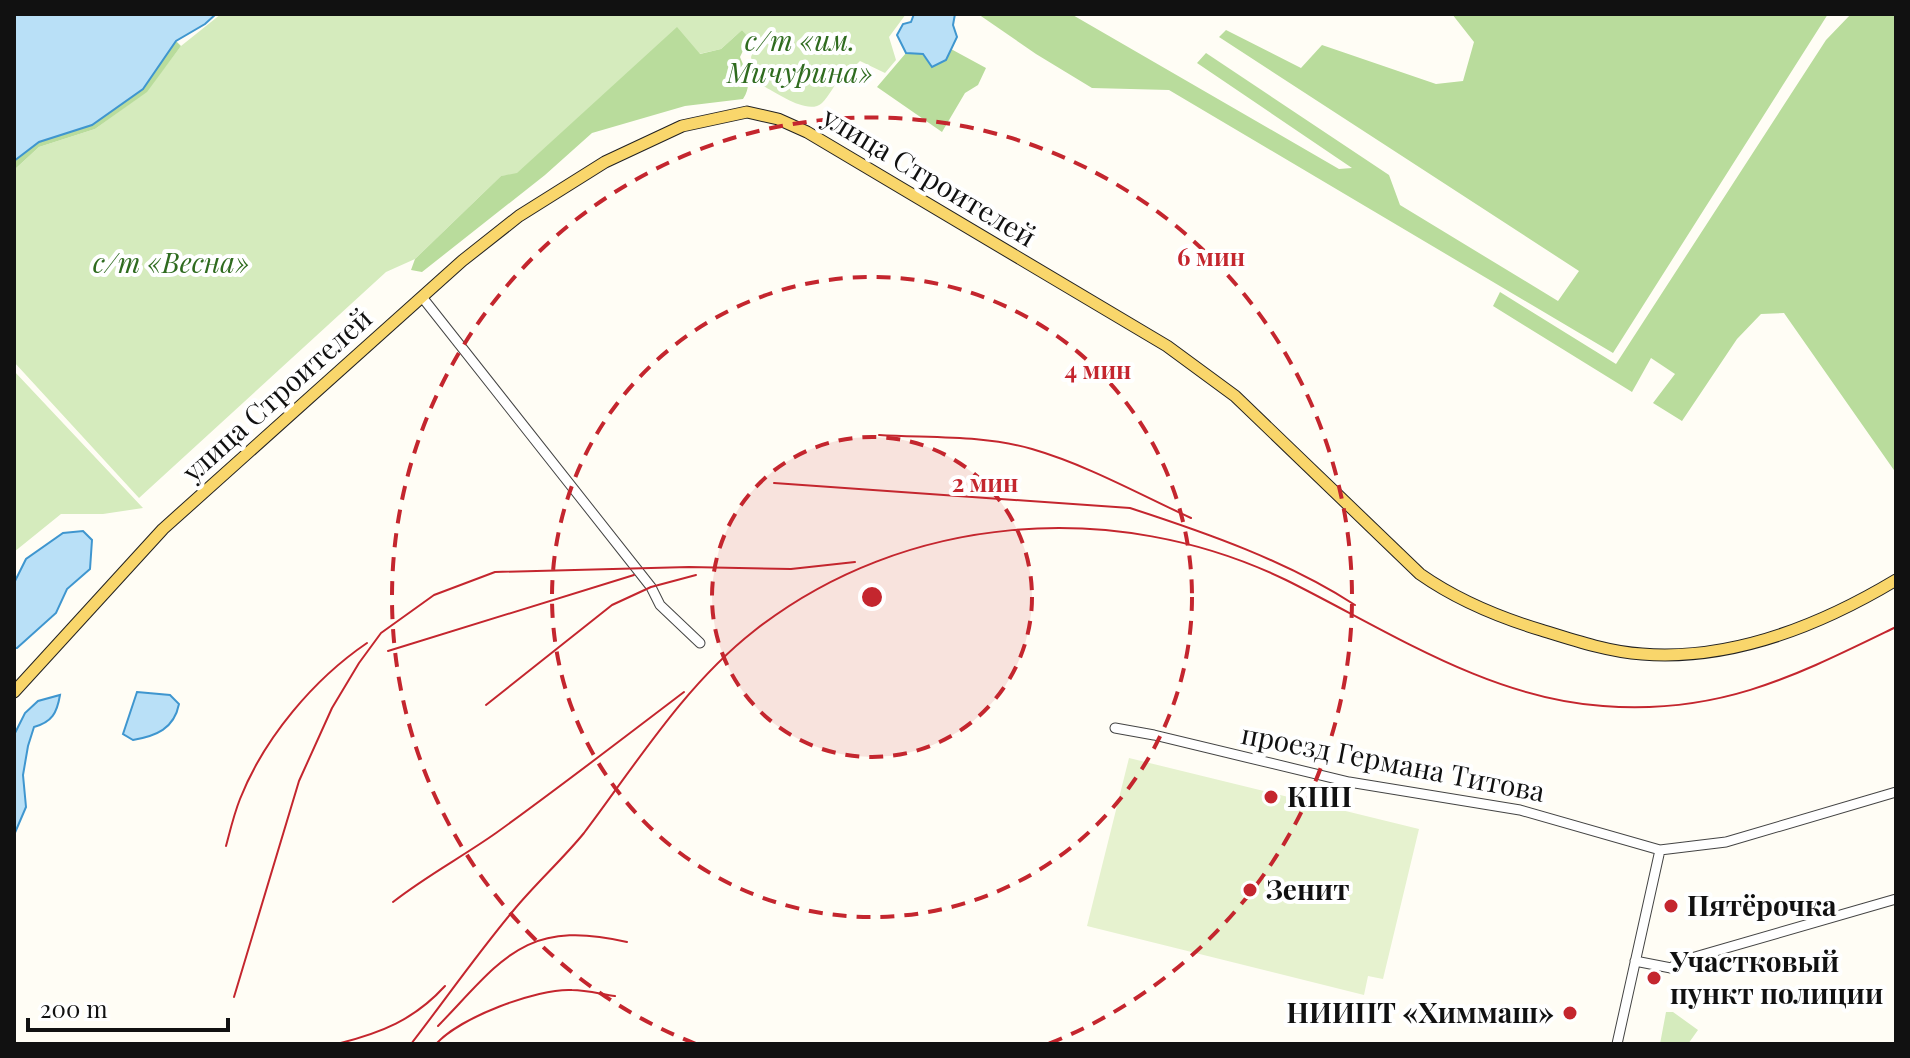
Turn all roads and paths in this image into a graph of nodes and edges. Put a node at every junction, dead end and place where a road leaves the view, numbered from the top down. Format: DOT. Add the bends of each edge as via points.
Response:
graph roads {
  1 [pos="422,297"];
  2 [pos="1896,580"];
  3 [pos="700,643"];
  4 [pos="14,692"];
  5 [pos="1115,728"];
  6 [pos="1896,792"];
  7 [pos="1660,850"];
  8 [pos="1896,899"];
  9 [pos="1635,961"];
  10 [pos="1617,1044"];
  1 -- 2 [label="main road, улица Строителей" via="519,216 605,162 682,126 747,112 807,132 1167,346 1235,396 1420,574 1491,613 1630,653 1697,654 1780,635"];
  1 -- 3 [label="street" via="660,605"];
  1 -- 4 [label="main road, улица Строителей" via="163,529"];
  5 -- 7 [label="street, проезд Германа Титова" via="1349,782 1520,810"];
  6 -- 7 [label="street" via="1726,842"];
  7 -- 9 [label="street"];
  8 -- 9 [label="street" via="1671,968"];
  9 -- 10 [label="street"];
}
